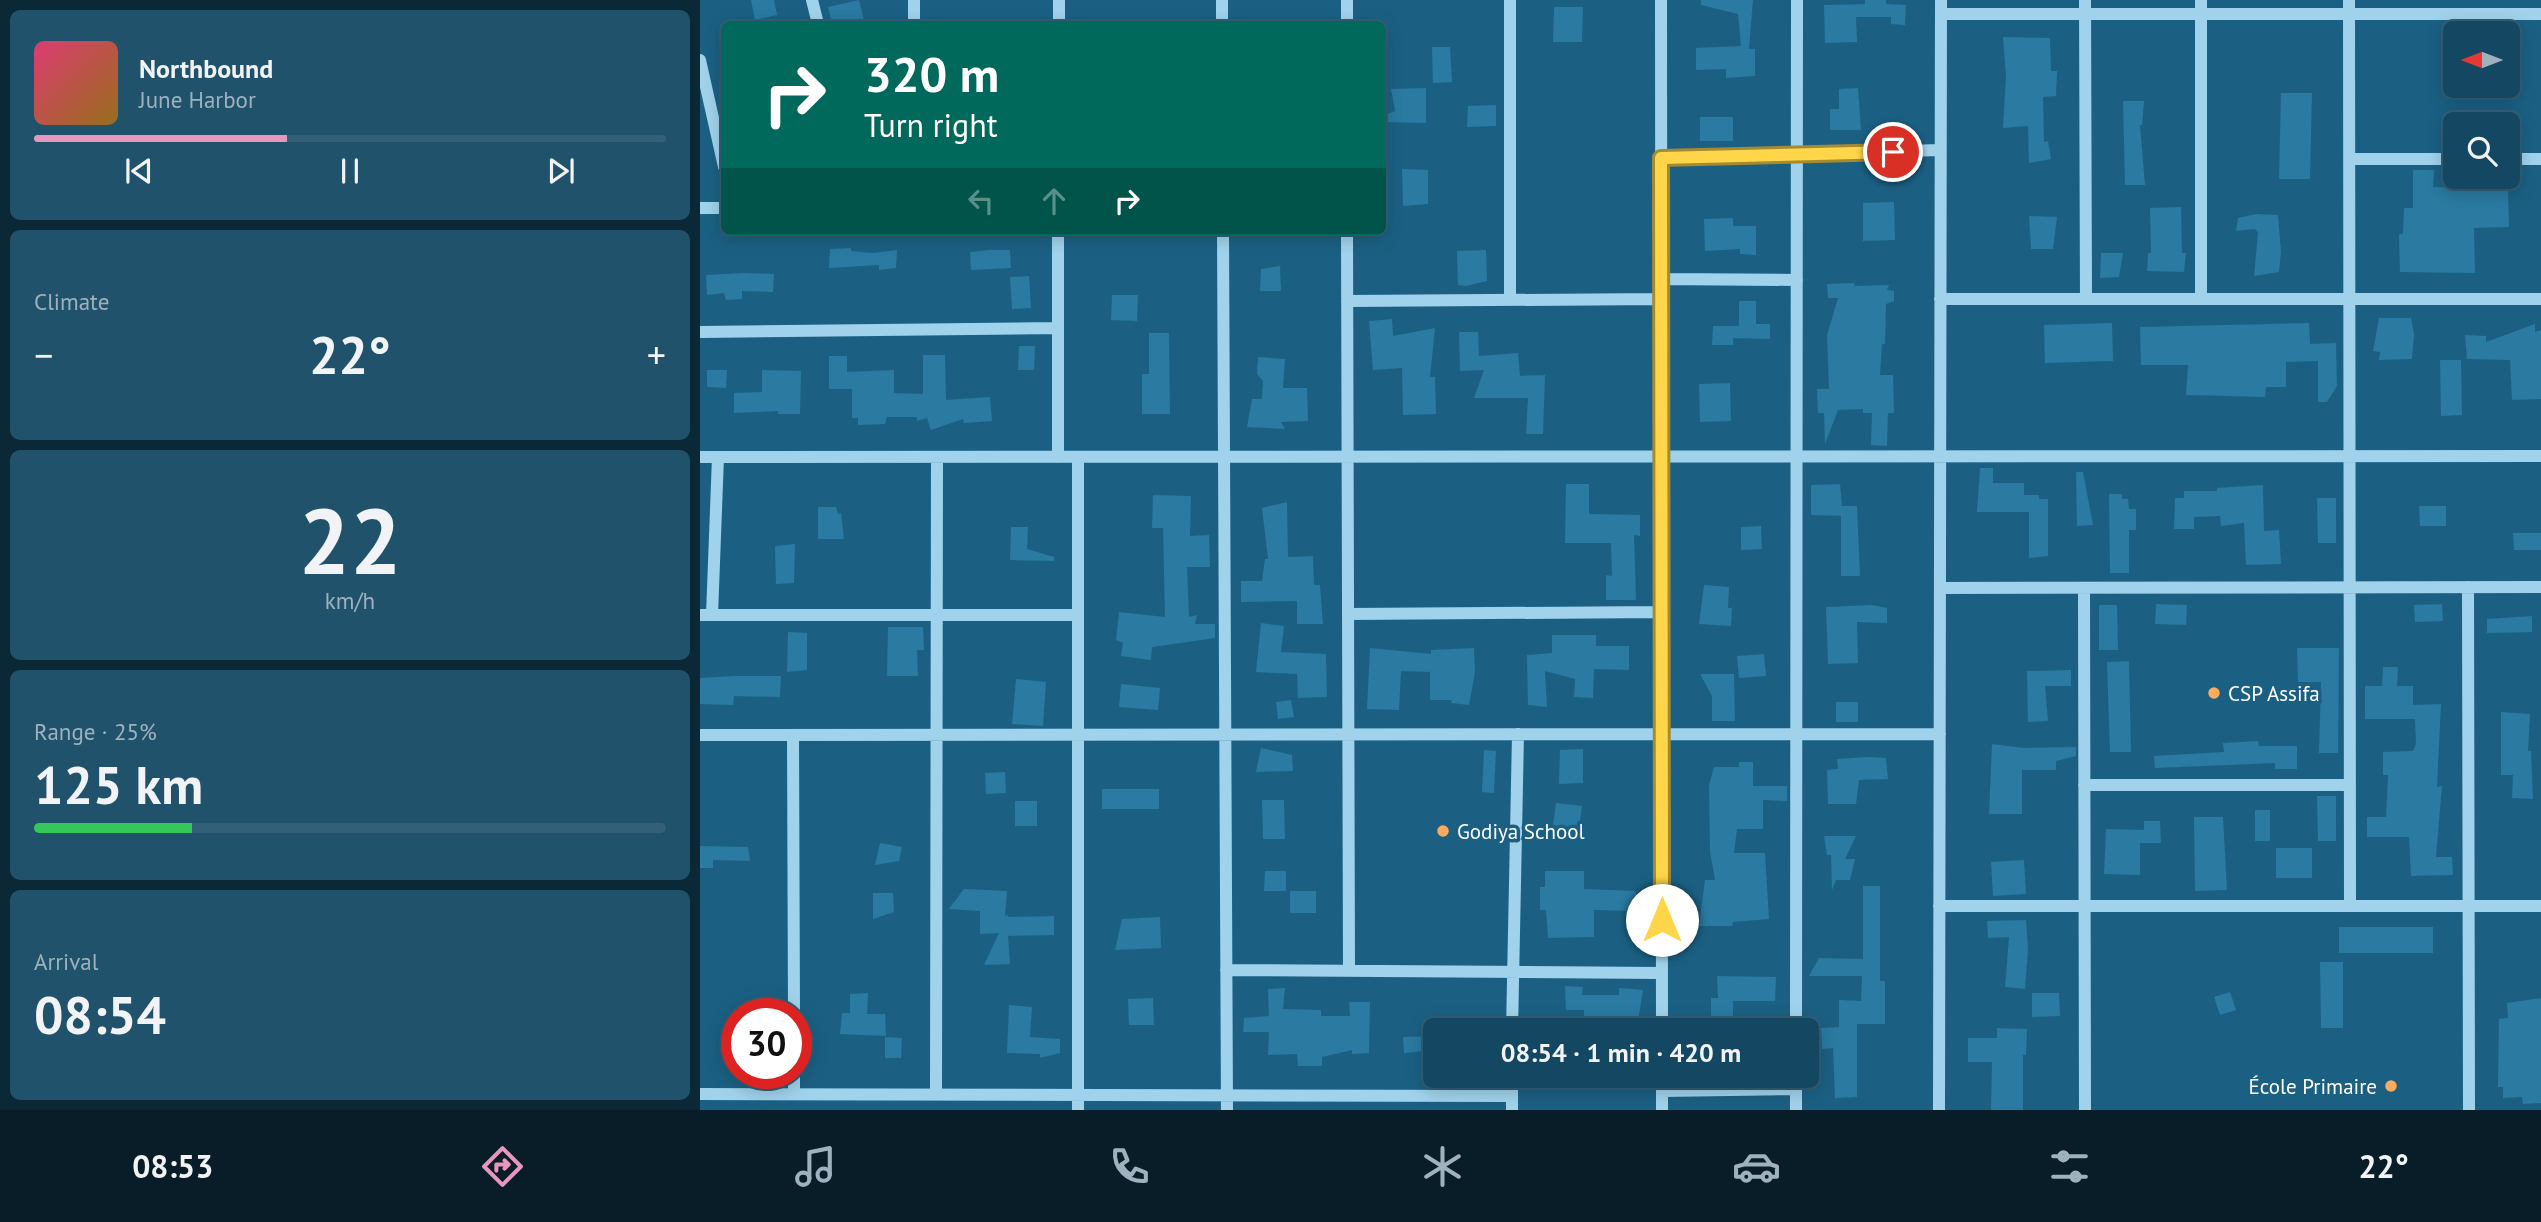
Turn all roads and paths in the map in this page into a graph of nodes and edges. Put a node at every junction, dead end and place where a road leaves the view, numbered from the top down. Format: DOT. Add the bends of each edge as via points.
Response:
graph roads {
  1 [pos="812,0"];
  2 [pos="914,0"];
  3 [pos="1059,0"];
  4 [pos="1222,0"];
  5 [pos="1347,0"];
  6 [pos="1510,0"];
  7 [pos="1661,0"];
  8 [pos="1797,0"];
  9 [pos="1941,0"];
  10 [pos="2085,0"];
  11 [pos="2200,0"];
  12 [pos="2349,0"];
  13 [pos="2491,0"];
  14 [pos="2085,14"];
  15 [pos="2201,14"];
  16 [pos="2349,14"];
  17 [pos="2491,14"];
  18 [pos="2541,14"];
  19 [pos="1941,15"];
  20 [pos="817,21"];
  21 [pos="914,21"];
  22 [pos="1059,21"];
  23 [pos="1222,21"];
  24 [pos="1347,21"];
  25 [pos="700,60"];
  26 [pos="1940,150"];
  27 [pos="1797,153"];
  28 [pos="721,154"];
  29 [pos="1661,158"];
  30 [pos="2350,159"];
  31 [pos="2443,159"];
  32 [pos="2520,159"];
  33 [pos="2541,159"];
  34 [pos="700,208"];
  35 [pos="721,208"];
  36 [pos="1058,235"];
  37 [pos="1223,235"];
  38 [pos="1347,235"];
  39 [pos="1661,279"];
  40 [pos="1797,280"];
  41 [pos="1510,299"];
  42 [pos="1662,299"];
  43 [pos="1940,299"];
  44 [pos="2086,299"];
  45 [pos="2201,299"];
  46 [pos="2350,299"];
  47 [pos="2541,299"];
  48 [pos="1347,301"];
  49 [pos="1057,328"];
  50 [pos="700,332"];
  51 [pos="1940,456"];
  52 [pos="2350,456"];
  53 [pos="2541,456"];
  54 [pos="700,457"];
  55 [pos="718,457"];
  56 [pos="937,457"];
  57 [pos="1058,457"];
  58 [pos="1078,457"];
  59 [pos="1224,457"];
  60 [pos="1348,457"];
  61 [pos="1661,457"];
  62 [pos="1797,457"];
  63 [pos="2350,587"];
  64 [pos="2468,587"];
  65 [pos="2541,587"];
  66 [pos="1940,588"];
  67 [pos="2084,588"];
  68 [pos="1662,612"];
  69 [pos="1348,614"];
  70 [pos="706,615"];
  71 [pos="939,615"];
  72 [pos="1078,615"];
  73 [pos="1348,734"];
  74 [pos="1518,734"];
  75 [pos="1662,734"];
  76 [pos="1796,734"];
  77 [pos="1940,734"];
  78 [pos="700,735"];
  79 [pos="793,735"];
  80 [pos="939,735"];
  81 [pos="1078,735"];
  82 [pos="1225,735"];
  83 [pos="2084,785"];
  84 [pos="2350,785"];
  85 [pos="1939,906"];
  86 [pos="2085,906"];
  87 [pos="2350,906"];
  88 [pos="2469,906"];
  89 [pos="2541,906"];
  90 [pos="1226,970"];
  91 [pos="1349,971"];
  92 [pos="1512,972"];
  93 [pos="1662,973"];
  94 [pos="794,998"];
  95 [pos="1512,1018"];
  96 [pos="1662,1018"];
  97 [pos="1796,1018"];
  98 [pos="1512,1088"];
  99 [pos="1712,1088"];
  100 [pos="1796,1088"];
  101 [pos="794,1089"];
  102 [pos="1662,1091"];
  103 [pos="700,1094"];
  104 [pos="794,1094"];
  105 [pos="936,1094"];
  106 [pos="1079,1094"];
  107 [pos="1226,1095"];
  108 [pos="1512,1096"];
  109 [pos="1079,1110"];
  110 [pos="1227,1110"];
  111 [pos="1512,1110"];
  112 [pos="1662,1110"];
  113 [pos="1796,1110"];
  114 [pos="1939,1110"];
  115 [pos="2085,1110"];
  116 [pos="2469,1110"];
  1 -- 20 [label="street"];
  2 -- 21 [label="street"];
  3 -- 22 [label="street"];
  4 -- 23 [label="street"];
  5 -- 24 [label="street"];
  6 -- 41 [label="street"];
  7 -- 29 [label="street"];
  8 -- 27 [label="street"];
  9 -- 19 [label="street"];
  10 -- 14 [label="street"];
  11 -- 15 [label="street"];
  12 -- 16 [label="street"];
  13 -- 17 [label="street"];
  14 -- 15 [label="street"];
  14 -- 19 [label="street"];
  14 -- 44 [label="street"];
  15 -- 16 [label="street"];
  15 -- 45 [label="street"];
  16 -- 17 [label="street"];
  16 -- 30 [label="street"];
  17 -- 18 [label="street"];
  19 -- 26 [label="street"];
  25 -- 28 [label="street"];
  26 -- 27 [label="street"];
  26 -- 43 [label="street"];
  27 -- 29 [label="street"];
  27 -- 40 [label="street"];
  29 -- 39 [label="street"];
  30 -- 31 [label="street"];
  30 -- 46 [label="street"];
  32 -- 33 [label="street"];
  34 -- 35 [label="street"];
  36 -- 49 [label="street"];
  37 -- 59 [label="street"];
  38 -- 48 [label="street"];
  39 -- 40 [label="street"];
  39 -- 42 [label="street"];
  40 -- 62 [label="street"];
  41 -- 42 [label="street"];
  41 -- 48 [label="street"];
  42 -- 61 [label="street"];
  43 -- 44 [label="street"];
  43 -- 51 [label="street"];
  44 -- 45 [label="street"];
  45 -- 46 [label="street"];
  46 -- 47 [label="street"];
  46 -- 52 [label="street"];
  48 -- 60 [label="street"];
  49 -- 50 [label="street"];
  49 -- 57 [label="street"];
  51 -- 52 [label="street"];
  51 -- 62 [label="street"];
  51 -- 66 [label="street"];
  52 -- 53 [label="street"];
  52 -- 63 [label="street"];
  54 -- 55 [label="street"];
  55 -- 56 [label="street"];
  55 -- 70 [label="street"];
  56 -- 57 [label="street"];
  56 -- 71 [label="street"];
  57 -- 58 [label="street"];
  58 -- 59 [label="street"];
  58 -- 72 [label="street"];
  59 -- 60 [label="street"];
  59 -- 82 [label="street"];
  60 -- 61 [label="street"];
  60 -- 69 [label="street"];
  61 -- 62 [label="street"];
  61 -- 68 [label="street"];
  62 -- 76 [label="street"];
  63 -- 64 [label="street"];
  63 -- 67 [label="street"];
  63 -- 84 [label="street"];
  64 -- 65 [label="street"];
  64 -- 88 [label="street"];
  66 -- 67 [label="street"];
  66 -- 77 [label="street"];
  67 -- 83 [label="street"];
  68 -- 69 [label="street"];
  68 -- 75 [label="street"];
  69 -- 73 [label="street"];
  70 -- 71 [label="street"];
  71 -- 72 [label="street"];
  71 -- 80 [label="street"];
  72 -- 81 [label="street"];
  73 -- 74 [label="street"];
  73 -- 82 [label="street"];
  73 -- 91 [label="street"];
  74 -- 75 [label="street"];
  74 -- 92 [label="street"];
  75 -- 76 [label="street"];
  75 -- 93 [label="street"];
  76 -- 77 [label="street"];
  76 -- 97 [label="street"];
  77 -- 85 [label="street"];
  78 -- 79 [label="street"];
  79 -- 80 [label="street"];
  79 -- 94 [label="street"];
  80 -- 81 [label="street"];
  80 -- 105 [label="street"];
  81 -- 82 [label="street"];
  81 -- 106 [label="street"];
  82 -- 90 [label="street"];
  83 -- 84 [label="street"];
  83 -- 86 [label="street"];
  84 -- 87 [label="street"];
  85 -- 86 [label="street"];
  85 -- 114 [label="street"];
  86 -- 87 [label="street"];
  86 -- 115 [label="street"];
  87 -- 88 [label="street"];
  88 -- 89 [label="street"];
  88 -- 116 [label="street"];
  90 -- 91 [label="street"];
  90 -- 107 [label="street"];
  91 -- 92 [label="street"];
  92 -- 93 [label="street"];
  92 -- 95 [label="street"];
  93 -- 96 [label="street"];
  98 -- 108 [label="street"];
  99 -- 102 [label="street"];
  100 -- 113 [label="street"];
  101 -- 104 [label="street"];
  102 -- 112 [label="street"];
  103 -- 104 [label="street"];
  104 -- 105 [label="street"];
  105 -- 106 [label="street"];
  106 -- 107 [label="street"];
  106 -- 109 [label="street"];
  107 -- 108 [label="street"];
  107 -- 110 [label="street"];
  108 -- 111 [label="street"];
}
